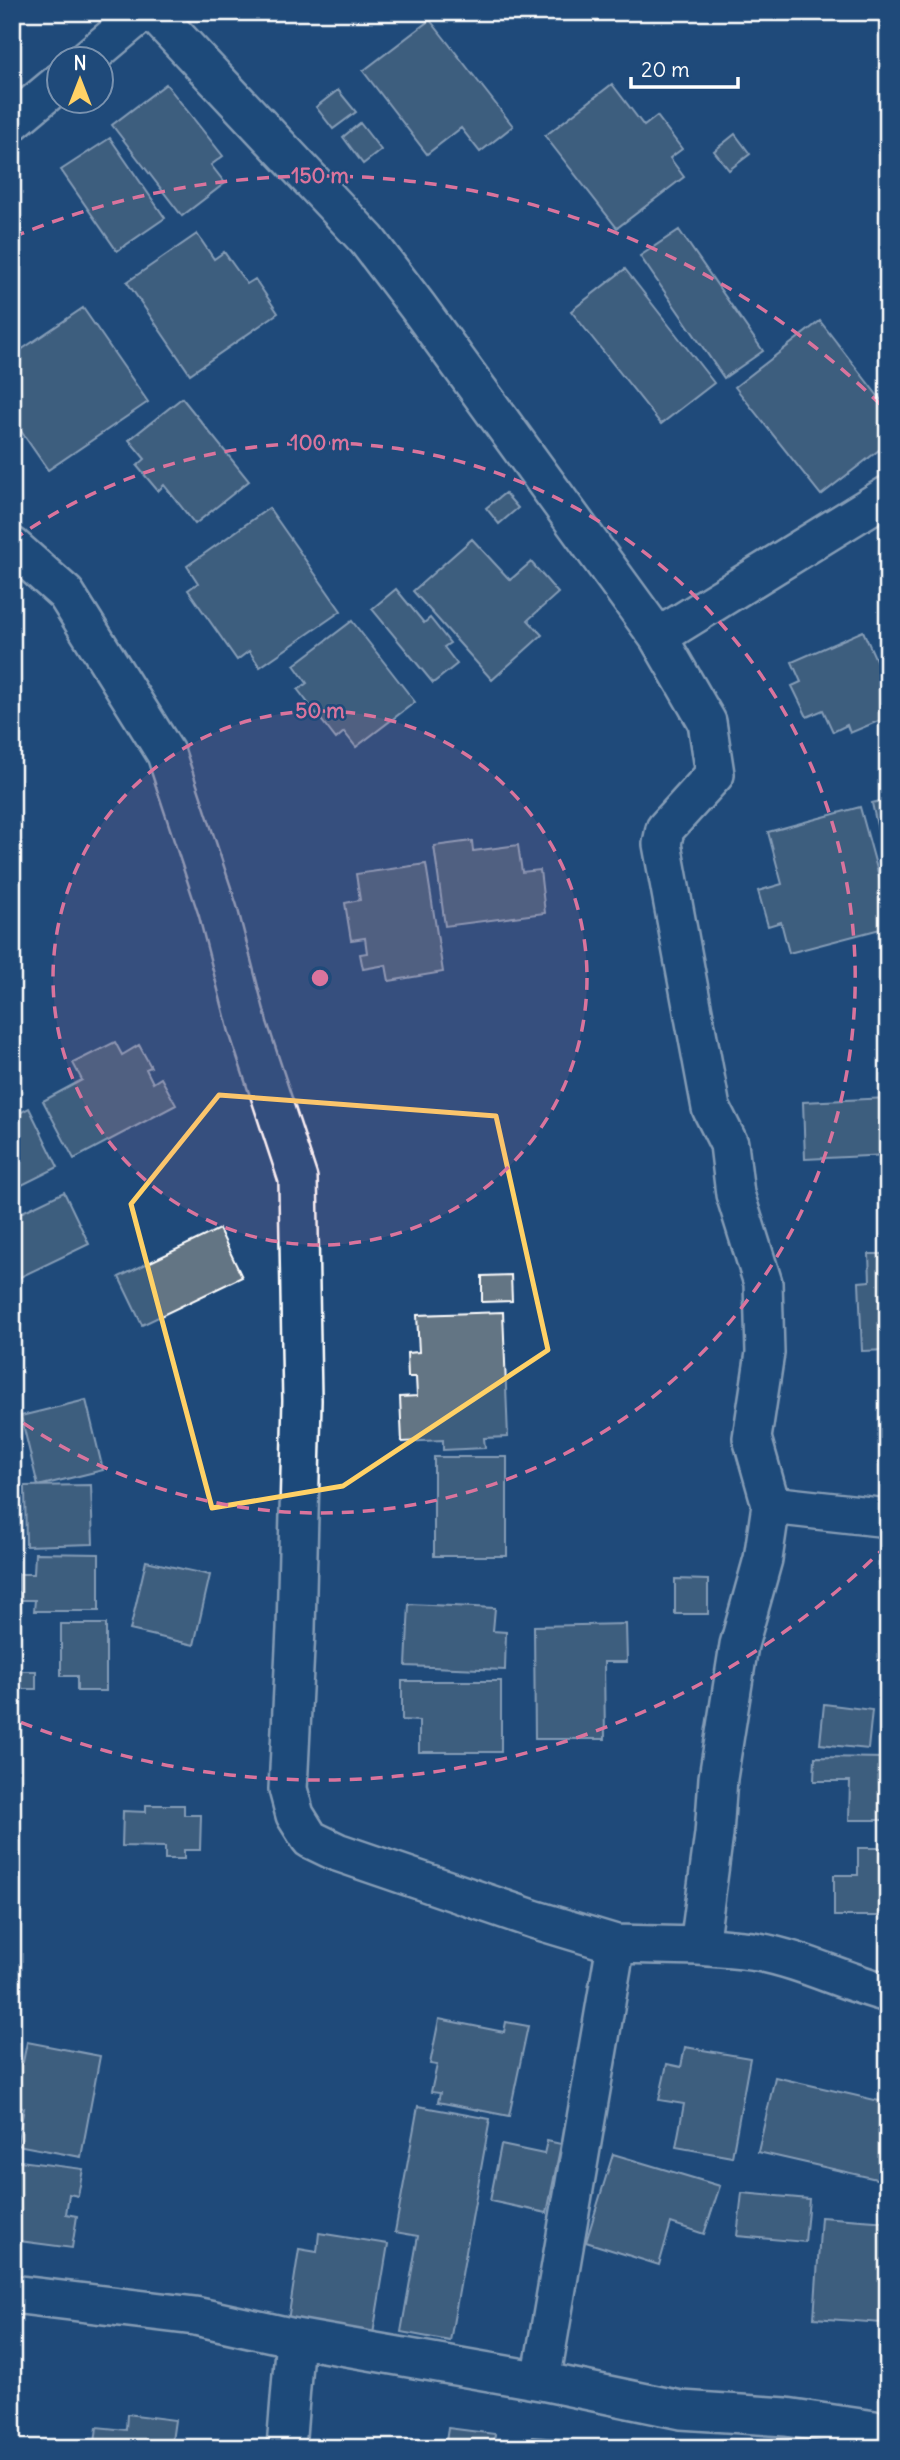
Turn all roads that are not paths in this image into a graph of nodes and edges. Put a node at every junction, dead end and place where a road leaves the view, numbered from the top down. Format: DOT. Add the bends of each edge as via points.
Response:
graph roads {
  1 [pos="143,12"];
  2 [pos="153,12"];
  3 [pos="103,46"];
  4 [pos="46,94"];
  5 [pos="12,122"];
  6 [pos="888,495"];
  7 [pos="12,546"];
  8 [pos="658,637"];
  9 [pos="771,1505"];
  10 [pos="888,1518"];
  11 [pos="616,1944"];
  12 [pos="699,1946"];
  13 [pos="888,1993"];
  14 [pos="12,2294"];
  15 [pos="295,2338"];
  16 [pos="541,2381"];
  17 [pos="888,2432"];
  18 [pos="286,2448"];
  1 -- 3 [label="street"];
  2 -- 8 [label="street" via="368,240"];
  4 -- 5 [label="street"];
  6 -- 8 [label="street"];
  7 -- 11 [label="street" via="66,594 166,754 298,1179 302,1400 288,1789 295,1815 310,1839 337,1852"];
  8 -- 9 [label="street" via="707,722 715,774 665,829 662,844 711,1108 729,1144 735,1194 763,1283 765,1353 752,1438"];
  9 -- 10 [label="street"];
  9 -- 12 [label="street" via="763,1559 739,1645"];
  11 -- 12 [label="street"];
  11 -- 16 [label="street"];
  12 -- 13 [label="street" via="760,1953"];
  14 -- 15 [label="street" via="195,2316"];
  15 -- 16 [label="street"];
  15 -- 18 [label="street"];
  16 -- 17 [label="street" via="681,2410 786,2417"];
}
